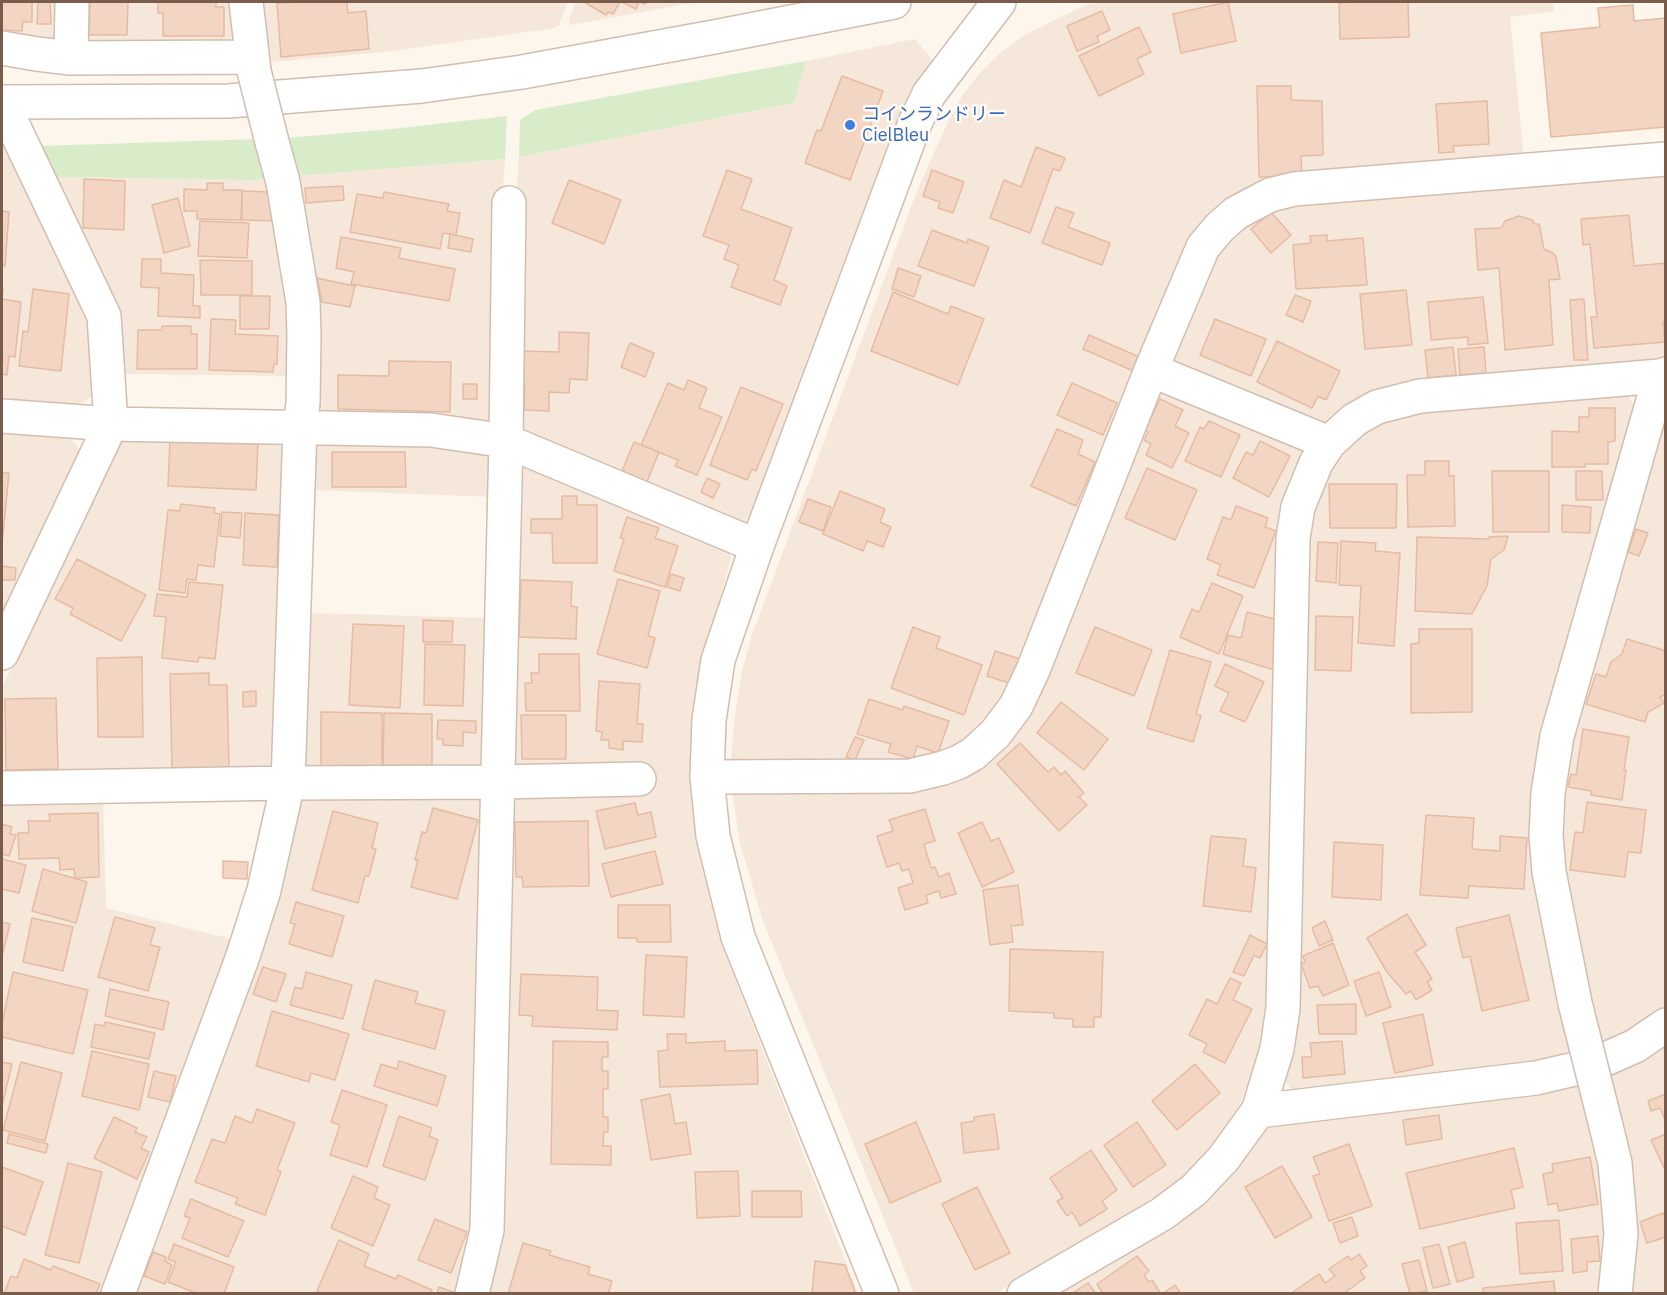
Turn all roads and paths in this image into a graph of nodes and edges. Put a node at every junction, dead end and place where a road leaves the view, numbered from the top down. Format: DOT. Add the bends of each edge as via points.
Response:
graph roads {
  1 [pos="72,2"];
  2 [pos="246,2"];
  3 [pos="894,2"];
  4 [pos="999,2"];
  5 [pos="2,48"];
  6 [pos="72,57"];
  7 [pos="253,64"];
  8 [pos="2,102"];
  9 [pos="1665,159"];
  10 [pos="509,203"];
  11 [pos="1151,370"];
  12 [pos="1663,375"];
  13 [pos="2,416"];
  14 [pos="111,424"];
  15 [pos="300,428"];
  16 [pos="506,441"];
  17 [pos="1329,443"];
  18 [pos="756,546"];
  19 [pos="2,653"];
  20 [pos="707,777"];
  21 [pos="639,778"];
  22 [pos="498,782"];
  23 [pos="288,783"];
  24 [pos="2,788"];
  25 [pos="1665,1025"];
  26 [pos="1258,1111"];
  27 [pos="118,1293"];
  28 [pos="471,1293"];
  29 [pos="882,1293"];
  30 [pos="1024,1293"];
  31 [pos="1615,1293"];
  1 -- 6 [label="street"];
  2 -- 7 [label="street"];
  3 -- 8 [label="street" via="544,68 422,86 228,101"];
  4 -- 18 [label="street" via="929,94 915,123"];
  5 -- 6 [label="street"];
  6 -- 7 [label="street"];
  7 -- 15 [label="street, bridge" via="283,182 303,302"];
  8 -- 14 [label="street" via="104,316"];
  9 -- 11 [label="street" via="1294,189 1270,195 1236,213 1203,247"];
  10 -- 16 [label="street"];
  11 -- 17 [label="street"];
  11 -- 20 [label="street" via="1033,670 1016,706 995,734 973,754 944,768 910,776"];
  12 -- 17 [label="street" via="1420,396 1377,407 1354,420"];
  12 -- 31 [label="street, bridge" via="1557,736 1548,793 1549,872 1575,1003 1615,1163 1622,1234"];
  13 -- 14 [label="street"];
  14 -- 15 [label="street"];
  14 -- 19 [label="street"];
  15 -- 16 [label="street" via="431,430"];
  15 -- 23 [label="street"];
  16 -- 18 [label="street"];
  16 -- 22 [label="street"];
  17 -- 26 [label="street" via="1306,485 1293,538 1283,1008 1277,1049"];
  18 -- 20 [label="street" via="718,660 709,720"];
  20 -- 29 [label="street" via="712,836 738,937"];
  21 -- 22 [label="street"];
  22 -- 23 [label="street"];
  22 -- 28 [label="street" via="487,1230"];
  23 -- 24 [label="street"];
  23 -- 27 [label="street" via="264,890 243,956"];
  25 -- 26 [label="street" via="1635,1046 1592,1065 1536,1078"];
  26 -- 30 [label="street" via="1224,1158 1194,1190 1162,1214"];
}
